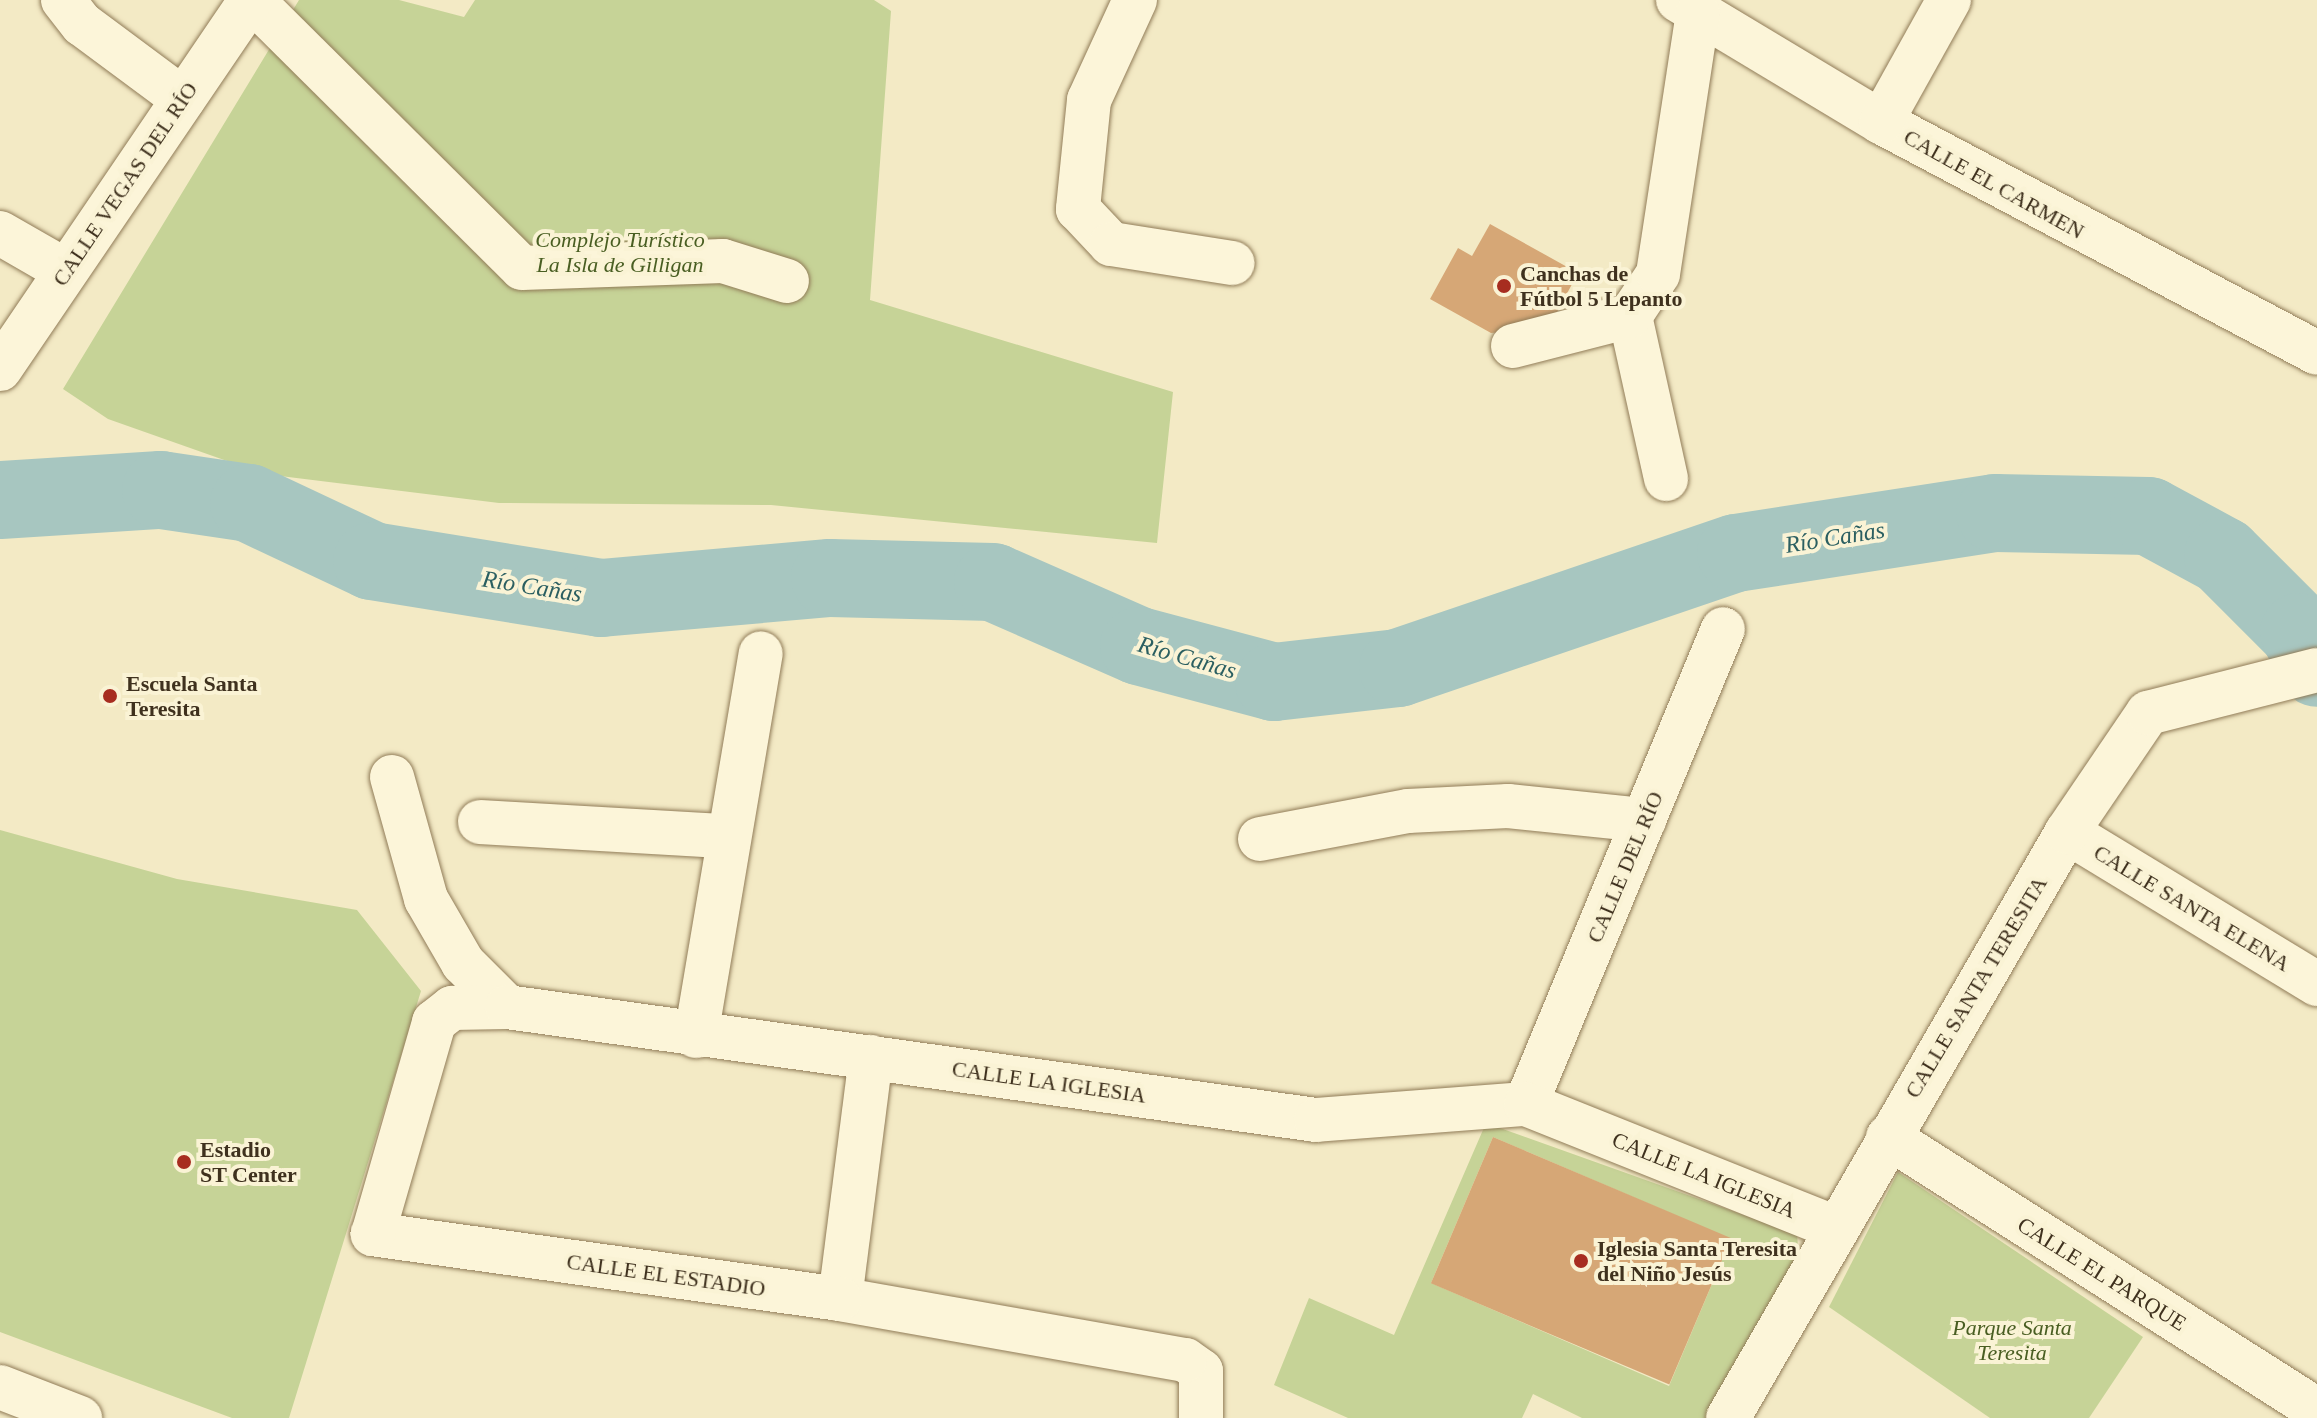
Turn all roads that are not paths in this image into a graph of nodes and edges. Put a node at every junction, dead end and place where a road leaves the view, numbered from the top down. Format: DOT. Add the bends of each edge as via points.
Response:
graph roads {
  1 [pos="63,0"];
  2 [pos="251,0"];
  3 [pos="1135,0"];
  4 [pos="1949,0"];
  5 [pos="1688,6"];
  6 [pos="183,99"];
  7 [pos="1881,122"];
  8 [pos="0,233"];
  9 [pos="1233,263"];
  10 [pos="66,271"];
  11 [pos="787,281"];
  12 [pos="1630,316"];
  13 [pos="1513,346"];
  14 [pos="2317,353"];
  15 [pos="0,369"];
  16 [pos="1666,479"];
  17 [pos="1723,629"];
  18 [pos="761,653"];
  19 [pos="2317,670"];
  20 [pos="392,777"];
  21 [pos="1644,820"];
  22 [pos="480,822"];
  23 [pos="2067,832"];
  24 [pos="726,836"];
  25 [pos="1260,839"];
  26 [pos="2317,984"];
  27 [pos="507,1007"];
  28 [pos="696,1036"];
  29 [pos="871,1057"];
  30 [pos="1526,1104"];
  31 [pos="1888,1137"];
  32 [pos="1833,1227"];
  33 [pos="840,1299"];
  34 [pos="0,1387"];
  35 [pos="2317,1410"];
  36 [pos="80,1418"];
  37 [pos="1201,1418"];
  38 [pos="1728,1418"];
  1 -- 6 [label="street" via="82,24"];
  2 -- 6 [label="street, CALLE VEGAS DEL RÍO"];
  2 -- 11 [label="street" via="522,268 723,261"];
  3 -- 9 [label="street" via="1089,100 1078,209 1111,244"];
  4 -- 7 [label="street"];
  5 -- 7 [label="street, CALLE EL CARMEN"];
  5 -- 12 [label="street" via="1658,274"];
  6 -- 10 [label="street, CALLE VEGAS DEL RÍO"];
  7 -- 14 [label="street, CALLE EL CARMEN"];
  8 -- 10 [label="street"];
  10 -- 15 [label="street, CALLE VEGAS DEL RÍO"];
  12 -- 13 [label="street"];
  12 -- 16 [label="street"];
  17 -- 21 [label="street, CALLE DEL RÍO"];
  18 -- 24 [label="street"];
  19 -- 23 [label="street, CALLE SANTA TERESITA" via="2148,713"];
  20 -- 27 [label="street" via="426,899 463,963"];
  21 -- 25 [label="street" via="1494,807 1408,811"];
  21 -- 30 [label="street, CALLE DEL RÍO"];
  22 -- 24 [label="street"];
  23 -- 26 [label="street, CALLE SANTA ELENA"];
  23 -- 31 [label="street, CALLE SANTA TERESITA"];
  24 -- 28 [label="street"];
  27 -- 28 [label="street, CALLE LA IGLESIA"];
  27 -- 33 [label="street, CALLE EL ESTADIO" via="452,1008 434,1022 373,1234"];
  28 -- 29 [label="street, CALLE LA IGLESIA"];
  29 -- 30 [label="street, CALLE LA IGLESIA" via="1316,1120"];
  29 -- 33 [label="street"];
  30 -- 32 [label="street, CALLE LA IGLESIA"];
  31 -- 32 [label="street, CALLE SANTA TERESITA"];
  31 -- 35 [label="street, CALLE EL PARQUE"];
  32 -- 38 [label="street, CALLE SANTA TERESITA"];
  33 -- 37 [label="street, CALLE EL ESTADIO" via="1185,1360 1201,1371"];
  34 -- 36 [label="street"];
}
